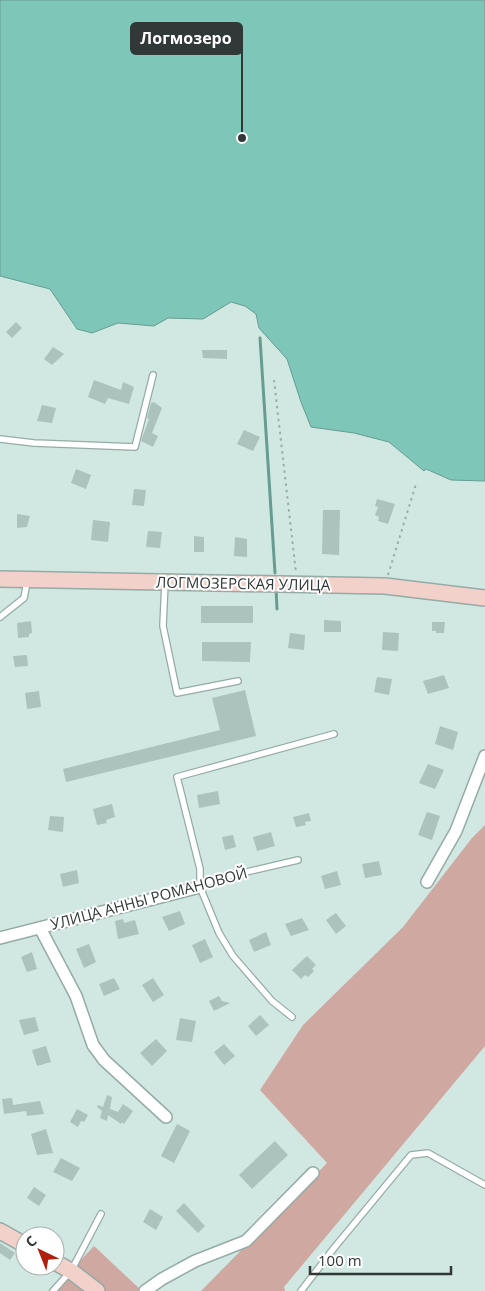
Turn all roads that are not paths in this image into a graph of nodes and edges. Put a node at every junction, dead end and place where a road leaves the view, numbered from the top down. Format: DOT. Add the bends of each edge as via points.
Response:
graph roads {
  1 [pos="153,375"];
  2 [pos="0,439"];
  3 [pos="0,579"];
  4 [pos="27,580"];
  5 [pos="165,582"];
  6 [pos="485,598"];
  7 [pos="0,617"];
  8 [pos="238,681"];
  9 [pos="334,734"];
  10 [pos="485,756"];
  11 [pos="298,860"];
  12 [pos="427,882"];
  13 [pos="200,888"];
  14 [pos="40,928"];
  15 [pos="0,938"];
  16 [pos="292,1017"];
  17 [pos="166,1116"];
  18 [pos="313,1173"];
  19 [pos="485,1185"];
  20 [pos="101,1214"];
  21 [pos="0,1231"];
  22 [pos="15,1239"];
  23 [pos="65,1268"];
  24 [pos="71,1271"];
  25 [pos="53,1291"];
  26 [pos="97,1291"];
  27 [pos="145,1291"];
  28 [pos="301,1291"];
  1 -- 2 [label="lane" via="135,447"];
  3 -- 4 [label="street, ЛОГМОЗЕРСКАЯ УЛИЦА"];
  4 -- 5 [label="street, ЛОГМОЗЕРСКАЯ УЛИЦА"];
  4 -- 7 [label="lane" via="24,598"];
  5 -- 6 [label="street, ЛОГМОЗЕРСКАЯ УЛИЦА" via="385,586"];
  5 -- 8 [label="lane" via="163,626 177,692"];
  9 -- 13 [label="lane" via="177,777 200,870"];
  10 -- 12 [label="street" via="456,831"];
  11 -- 13 [label="lane, УЛИЦА АННЫ РОМАНОВОЙ" via="212,880"];
  13 -- 14 [label="street, УЛИЦА АННЫ РОМАНОВОЙ"];
  13 -- 16 [label="lane" via="219,933 233,956 272,1001"];
  14 -- 15 [label="street, УЛИЦА АННЫ РОМАНОВОЙ"];
  14 -- 17 [label="street" via="76,996 94,1046 104,1060"];
  18 -- 27 [label="street" via="246,1241 195,1261"];
  19 -- 28 [label="lane" via="428,1153 411,1155"];
  20 -- 24 [label="lane"];
  21 -- 22 [label="street"];
  23 -- 24 [label="street"];
  24 -- 25 [label="lane"];
  24 -- 26 [label="street"];
}
